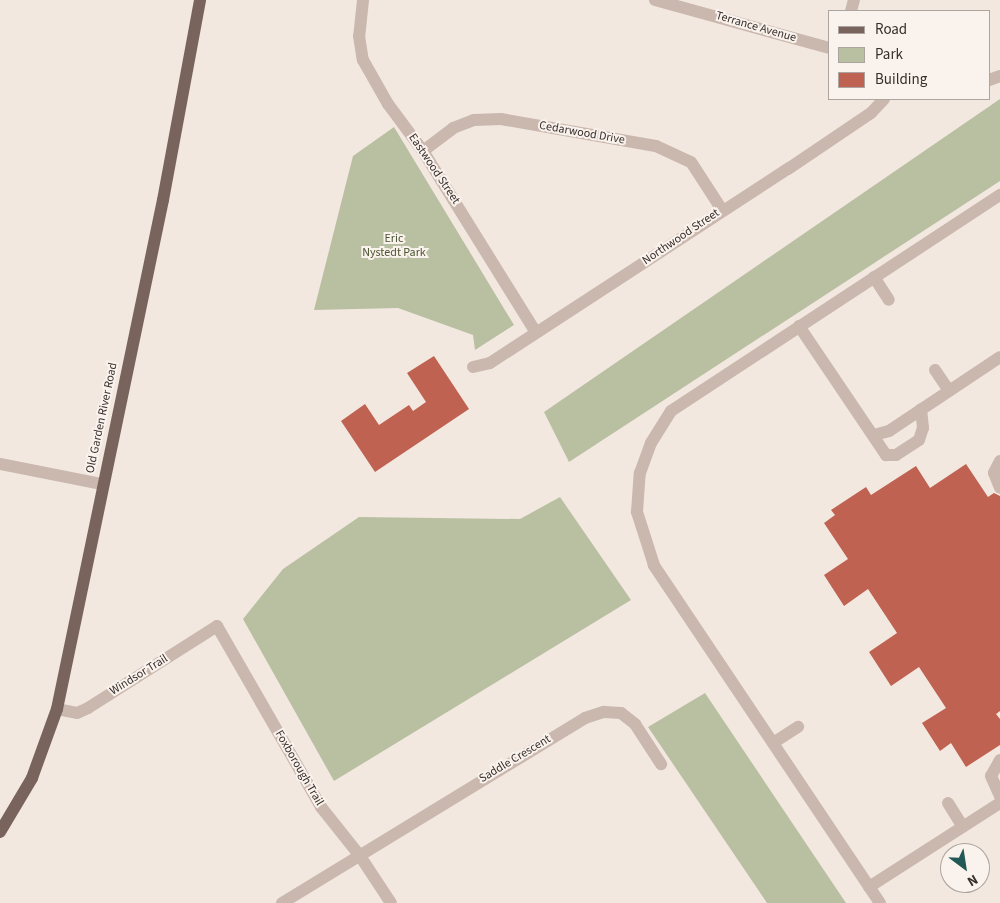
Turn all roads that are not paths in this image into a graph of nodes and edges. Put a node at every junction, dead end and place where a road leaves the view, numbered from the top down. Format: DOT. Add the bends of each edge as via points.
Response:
graph roads {
  1 [pos="200,0"];
  2 [pos="363,0"];
  3 [pos="655,0"];
  4 [pos="670,1"];
  5 [pos="828,48"];
  6 [pos="883,100"];
  7 [pos="423,151"];
  8 [pos="1000,196"];
  9 [pos="722,210"];
  10 [pos="874,276"];
  11 [pos="889,300"];
  12 [pos="799,326"];
  13 [pos="535,331"];
  14 [pos="1000,357"];
  15 [pos="473,367"];
  16 [pos="935,370"];
  17 [pos="948,391"];
  18 [pos="921,409"];
  19 [pos="874,436"];
  20 [pos="1000,461"];
  21 [pos="0,464"];
  22 [pos="102,484"];
  23 [pos="1000,488"];
  24 [pos="217,626"];
  25 [pos="57,709"];
  26 [pos="798,727"];
  27 [pos="773,743"];
  28 [pos="1000,760"];
  29 [pos="661,764"];
  30 [pos="1000,796"];
  31 [pos="948,803"];
  32 [pos="1000,803"];
  33 [pos="963,827"];
  34 [pos="0,832"];
  35 [pos="360,856"];
  36 [pos="869,887"];
  37 [pos="282,903"];
  38 [pos="390,903"];
  39 [pos="880,903"];
  1 -- 22 [label="main road, Old Garden River Road" via="163,200"];
  2 -- 7 [label="street, Eastwood Street" via="359,36 364,60 388,104"];
  3 -- 4 [label="street, Terrance Avenue"];
  4 -- 5 [label="street, Terrance Avenue"];
  6 -- 9 [label="street, Northwood Street" via="863,118"];
  7 -- 9 [label="street, Cedarwood Drive" via="454,128 474,120 501,118 656,146 691,162"];
  7 -- 13 [label="street, Eastwood Street"];
  8 -- 10 [label="street"];
  9 -- 13 [label="street, Northwood Street"];
  10 -- 11 [label="street"];
  10 -- 12 [label="street"];
  12 -- 19 [label="street"];
  12 -- 27 [label="street" via="671,411 650,443 640,473 638,512 654,566"];
  13 -- 15 [label="street, Northwood Street" via="490,363"];
  14 -- 17 [label="street"];
  16 -- 17 [label="street"];
  17 -- 18 [label="street"];
  18 -- 19 [label="street" via="889,431"];
  18 -- 19 [label="street" via="923,428 919,440 896,455 886,455"];
  20 -- 23 [label="street" via="994,473"];
  21 -- 22 [label="street"];
  22 -- 25 [label="main road, Old Garden River Road"];
  24 -- 25 [label="street, Windsor Trail" via="88,708 77,712"];
  24 -- 35 [label="street, Foxborough Trail" via="322,807"];
  25 -- 34 [label="main road, Old Garden River Road" via="32,778"];
  26 -- 27 [label="street"];
  27 -- 36 [label="street"];
  28 -- 30 [label="street" via="991,776"];
  29 -- 35 [label="street, Saddle Crescent" via="635,724 621,712 604,712 566,728"];
  31 -- 33 [label="street"];
  32 -- 33 [label="street"];
  33 -- 36 [label="street"];
  35 -- 37 [label="street, Saddle Crescent"];
  35 -- 38 [label="street, Foxborough Trail"];
  36 -- 39 [label="street"];
}
